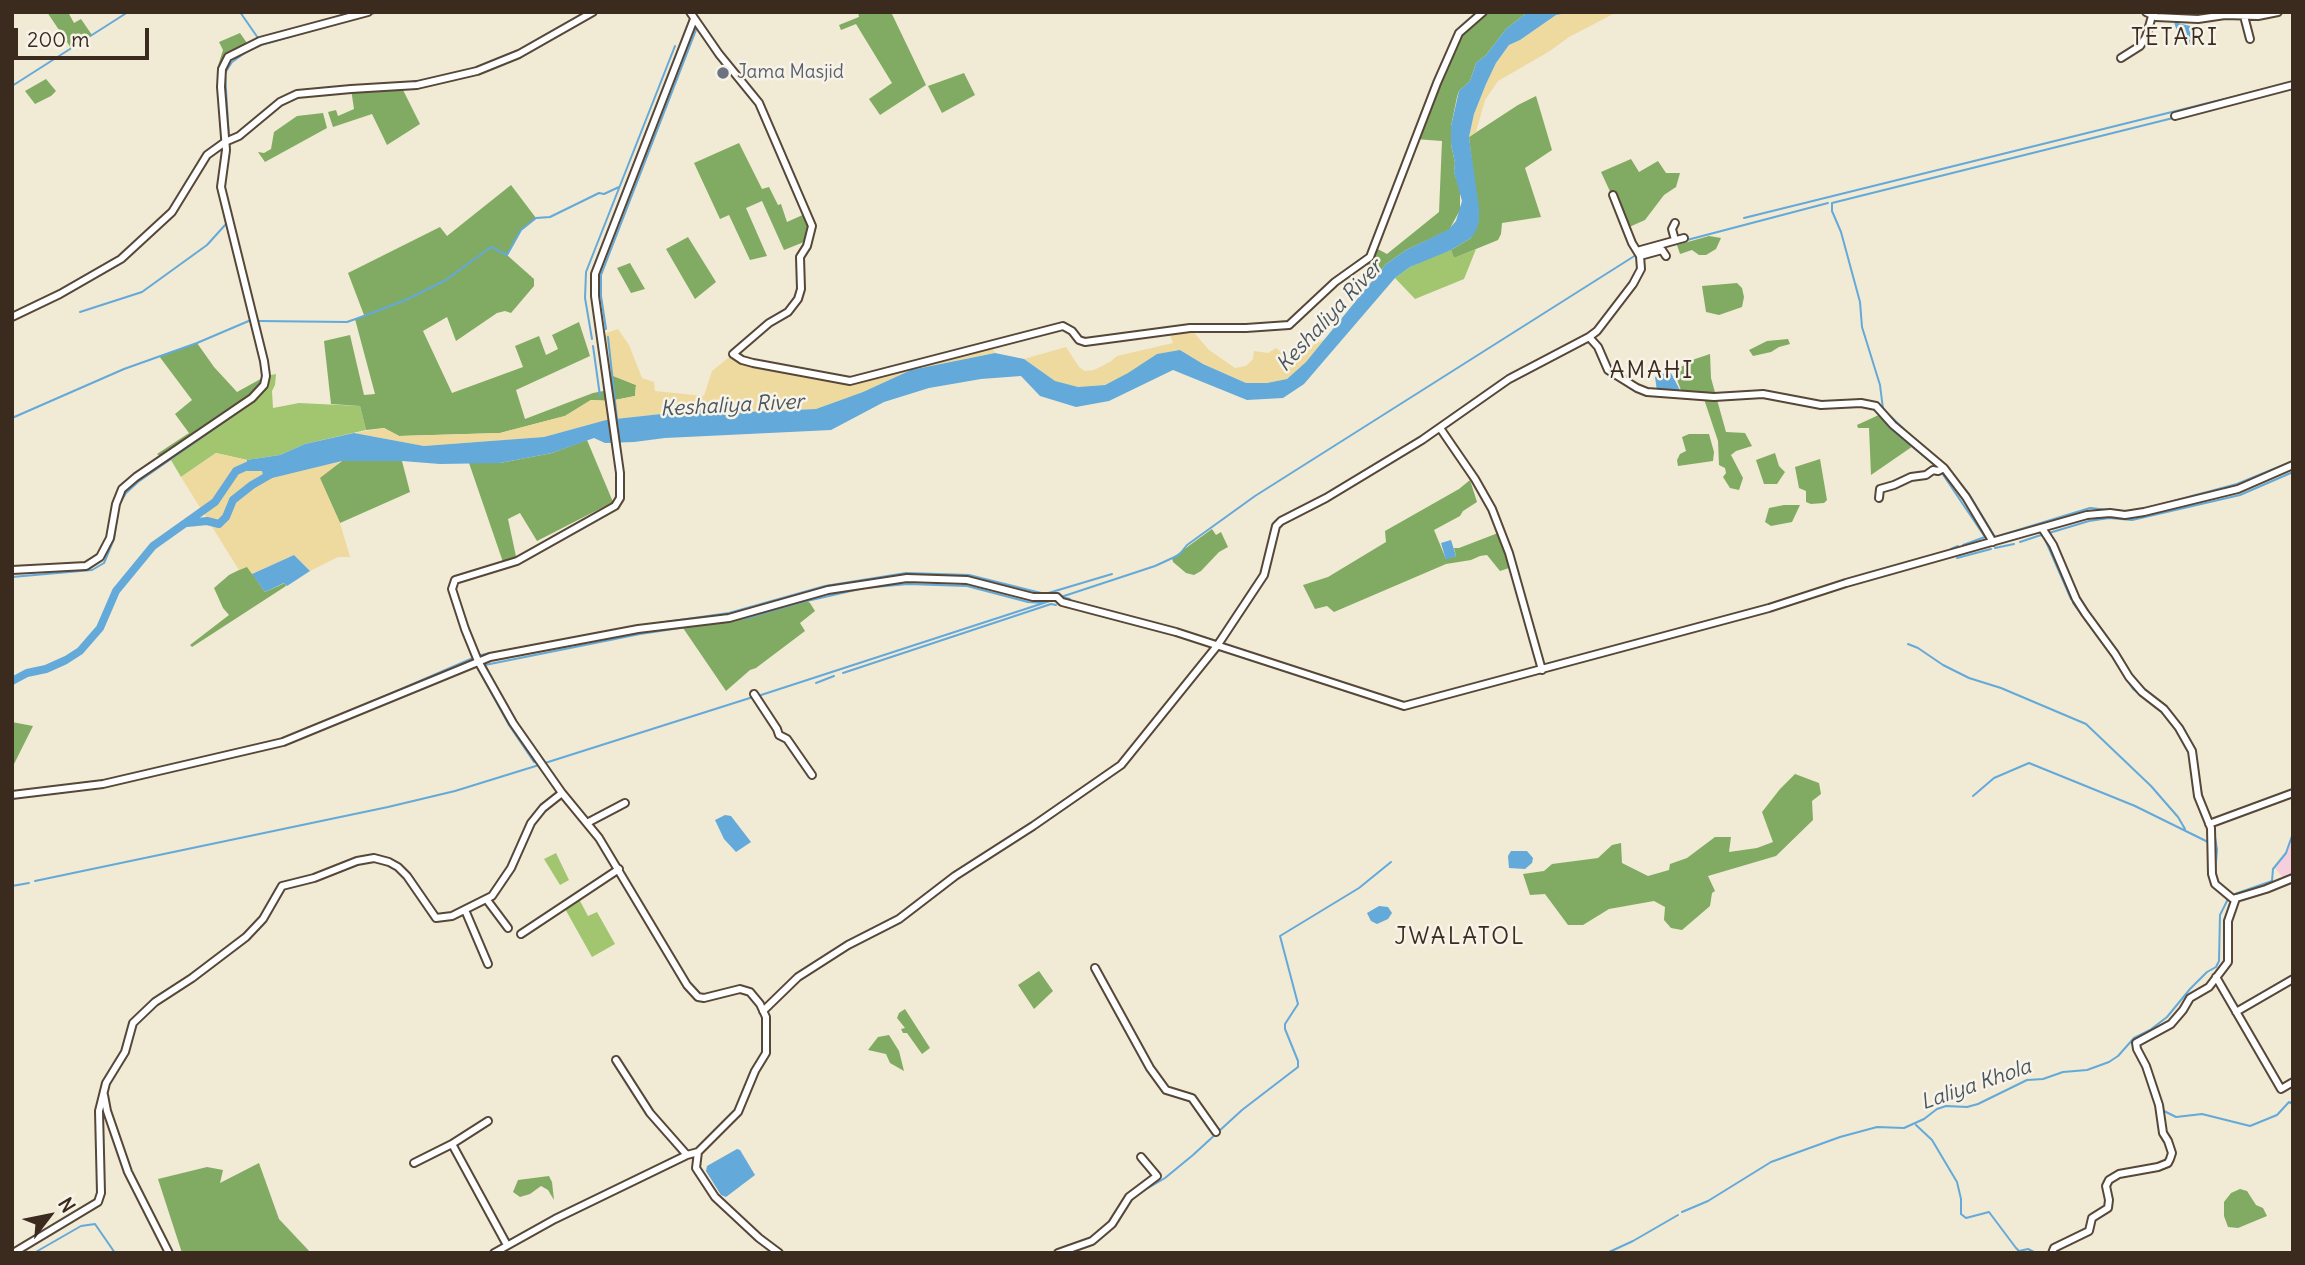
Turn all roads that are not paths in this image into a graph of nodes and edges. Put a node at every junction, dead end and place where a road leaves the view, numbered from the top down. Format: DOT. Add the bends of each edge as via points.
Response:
graph roads {
  1 [pos="368,12"];
  2 [pos="593,12"];
  3 [pos="1483,12"];
  4 [pos="2278,12"];
  5 [pos="2149,14"];
  6 [pos="692,15"];
  7 [pos="2244,16"];
  8 [pos="2250,40"];
  9 [pos="2121,58"];
  10 [pos="2293,85"];
  11 [pos="2175,116"];
  12 [pos="228,141"];
  13 [pos="1613,195"];
  14 [pos="1675,223"];
  15 [pos="1684,238"];
  16 [pos="1675,240"];
  17 [pos="1638,253"];
  18 [pos="1666,256"];
  19 [pos="12,317"];
  20 [pos="1589,337"];
  21 [pos="1440,428"];
  22 [pos="2293,465"];
  23 [pos="1944,468"];
  24 [pos="1879,498"];
  25 [pos="2042,528"];
  26 [pos="1993,542"];
  27 [pos="12,570"];
  28 [pos="1217,646"];
  29 [pos="478,661"];
  30 [pos="1542,670"];
  31 [pos="755,697"];
  32 [pos="812,775"];
  33 [pos="562,793"];
  34 [pos="2293,793"];
  35 [pos="12,795"];
  36 [pos="625,803"];
  37 [pos="587,823"];
  38 [pos="2209,824"];
  39 [pos="619,869"];
  40 [pos="2293,878"];
  41 [pos="2232,897"];
  42 [pos="487,900"];
  43 [pos="465,910"];
  44 [pos="508,928"];
  45 [pos="521,934"];
  46 [pos="488,964"];
  47 [pos="1095,968"];
  48 [pos="2216,977"];
  49 [pos="2293,979"];
  50 [pos="763,1012"];
  51 [pos="2236,1012"];
  52 [pos="616,1060"];
  53 [pos="2293,1082"];
  54 [pos="104,1093"];
  55 [pos="488,1121"];
  56 [pos="1216,1132"];
  57 [pos="452,1144"];
  58 [pos="698,1152"];
  59 [pos="683,1156"];
  60 [pos="1141,1157"];
  61 [pos="414,1163"];
  62 [pos="696,1168"];
  63 [pos="507,1245"];
  64 [pos="13,1253"];
  65 [pos="169,1253"];
  66 [pos="494,1253"];
  67 [pos="779,1253"];
  68 [pos="1058,1253"];
  69 [pos="2052,1253"];
  1 -- 12 [label="street" via="260,41 228,57 220,87"];
  2 -- 12 [label="street" via="519,54 477,71 417,85 297,94"];
  3 -- 6 [label="street" via="1459,33 1370,257 1289,325 1190,328 1085,342 1063,327 850,381 754,363 733,354 798,299 800,257 812,226 759,103"];
  4 -- 7 [label="street"];
  5 -- 7 [label="street" via="2198,19"];
  5 -- 9 [label="street" via="2140,47"];
  6 -- 29 [label="street" via="595,274 620,498 615,506 517,561 455,580 452,589"];
  7 -- 8 [label="street"];
  10 -- 11 [label="street"];
  12 -- 19 [label="street" via="207,155 172,212 121,259"];
  12 -- 27 [label="street" via="221,187 264,362 264,385 122,489 100,558 86,566"];
  13 -- 17 [label="street"];
  14 -- 16 [label="street"];
  15 -- 16 [label="street"];
  16 -- 17 [label="street"];
  17 -- 18 [label="street" via="1662,250"];
  17 -- 20 [label="street" via="1642,269"];
  20 -- 21 [label="street" via="1509,379"];
  20 -- 23 [label="street" via="1608,370 1647,392 1714,397 1763,394 1821,405 1871,404"];
  21 -- 28 [label="street" via="1281,521 1264,575"];
  21 -- 30 [label="street" via="1492,509"];
  22 -- 25 [label="street" via="2238,489 2125,515 2087,515"];
  23 -- 24 [label="street" via="1880,489"];
  23 -- 26 [label="street"];
  25 -- 26 [label="street"];
  25 -- 38 [label="street" via="2085,613 2129,677 2164,709 2192,751"];
  26 -- 30 [label="street"];
  28 -- 29 [label="street" via="1051,596 1033,597 967,580 906,578 828,590 729,618 638,629"];
  28 -- 30 [label="street" via="1404,706"];
  28 -- 50 [label="street" via="1121,765 899,919 798,977"];
  29 -- 33 [label="street" via="513,723"];
  29 -- 35 [label="street" via="283,742 103,784"];
  31 -- 32 [label="street"];
  33 -- 37 [label="street"];
  33 -- 42 [label="street" via="531,822 506,878"];
  34 -- 38 [label="street"];
  36 -- 37 [label="street"];
  37 -- 39 [label="street"];
  38 -- 41 [label="street" via="2213,879"];
  39 -- 45 [label="street"];
  39 -- 50 [label="street" via="698,997 740,989 750,992"];
  40 -- 41 [label="street"];
  41 -- 48 [label="street" via="2229,958"];
  42 -- 43 [label="street"];
  42 -- 44 [label="street"];
  43 -- 46 [label="street"];
  43 -- 54 [label="street" via="436,918 398,867 374,858 282,886 246,937 133,1023 125,1052"];
  47 -- 56 [label="street" via="1166,1090 1192,1098"];
  48 -- 51 [label="street"];
  48 -- 69 [label="street" via="2190,998 2171,1024 2136,1043 2172,1153 2168,1163 2109,1180 2108,1208 2092,1218 2089,1231"];
  49 -- 51 [label="street"];
  50 -- 58 [label="street" via="766,1053 738,1112"];
  51 -- 53 [label="street" via="2281,1089"];
  52 -- 59 [label="street"];
  54 -- 64 [label="street" via="99,1111 98,1202"];
  54 -- 65 [label="street" via="128,1172"];
  55 -- 57 [label="street"];
  57 -- 61 [label="street"];
  57 -- 63 [label="street"];
  58 -- 59 [label="street"];
  58 -- 62 [label="street"];
  59 -- 62 [label="street"];
  59 -- 63 [label="street"];
  60 -- 68 [label="street" via="1157,1176 1129,1197 1112,1224 1092,1241"];
  62 -- 67 [label="street" via="715,1197"];
  63 -- 66 [label="street"];
}
